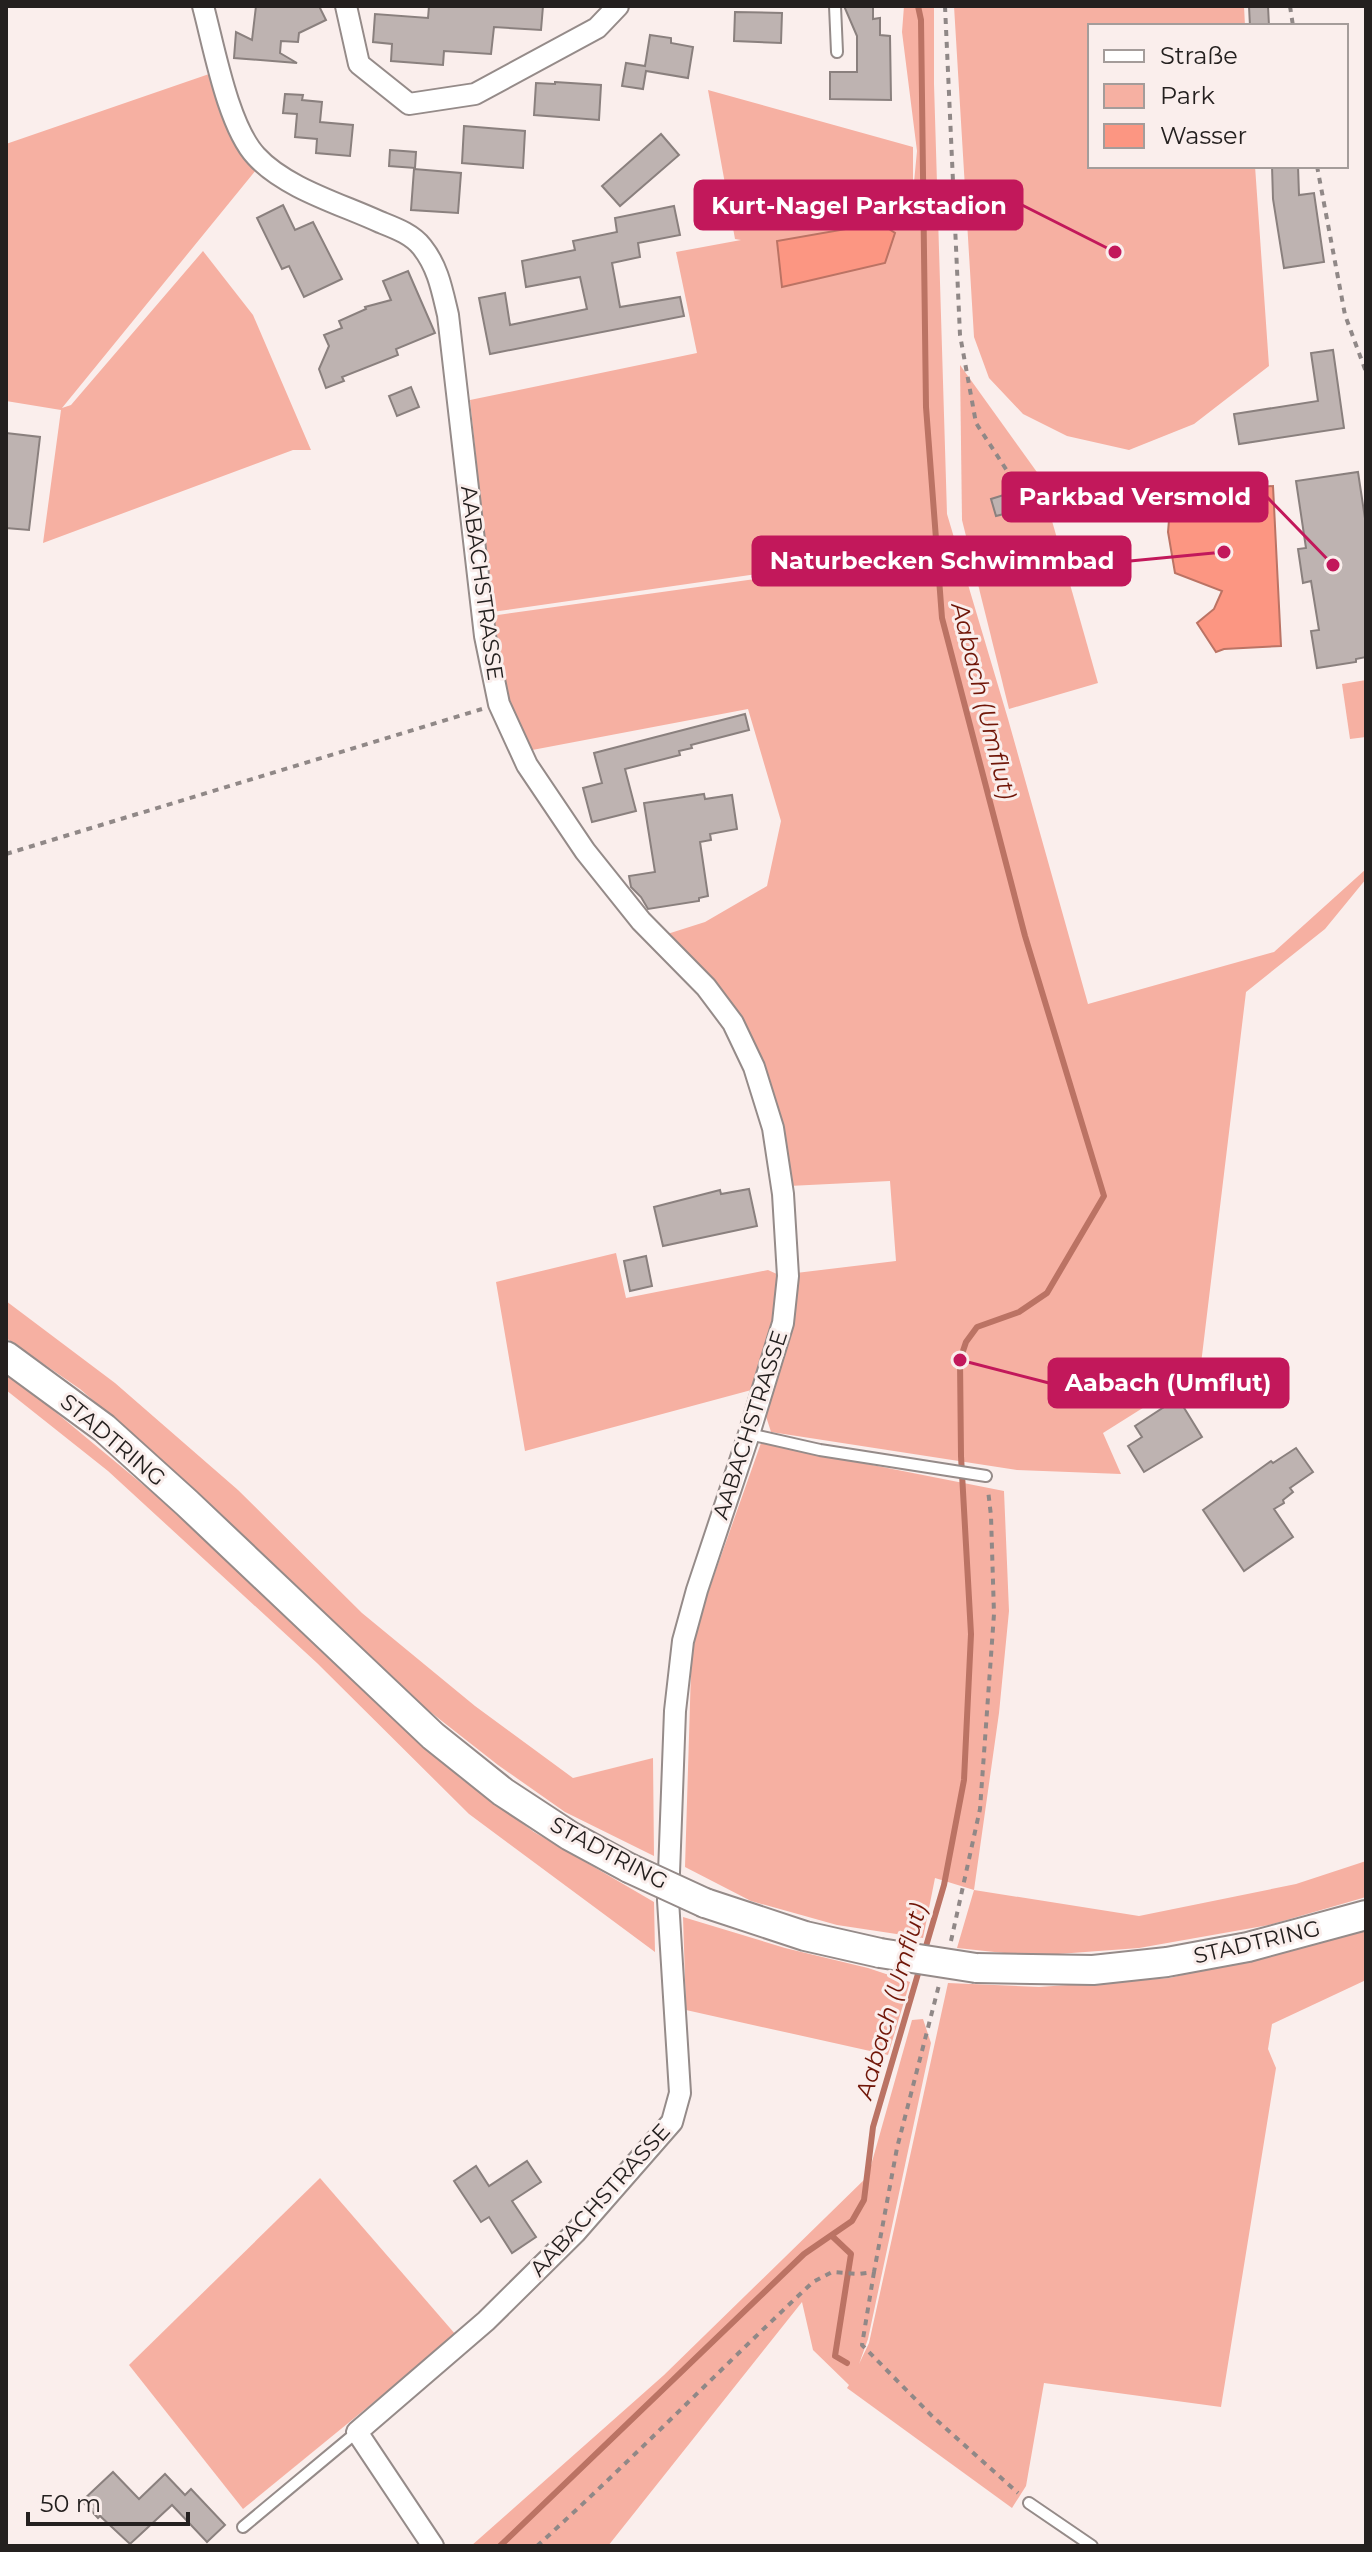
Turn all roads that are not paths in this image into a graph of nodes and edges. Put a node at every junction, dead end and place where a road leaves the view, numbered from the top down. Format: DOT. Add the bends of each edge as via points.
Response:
graph roads {
  1 [pos="203,6"];
  2 [pos="346,6"];
  3 [pos="618,6"];
  4 [pos="835,6"];
  5 [pos="837,52"];
  6 [pos="6,1356"];
  7 [pos="749,1434"];
  8 [pos="980,1475"];
  9 [pos="1366,1915"];
  10 [pos="357,2432"];
  11 [pos="1029,2503"];
  12 [pos="243,2527"];
  13 [pos="433,2546"];
  14 [pos="1092,2546"];
  1 -- 7 [label="street, AABACHSTRASSE" via="230,104 253,153 295,184 405,233 421,245 439,275 485,636 499,704 527,765 585,851 641,921 706,987 733,1023 754,1067 773,1128 788,1276 783,1323"];
  2 -- 3 [label="street" via="359,64 409,104 475,94 597,28"];
  4 -- 5 [label="lane"];
  6 -- 9 [label="street, STADTRING, bridge" via="104,1428 433,1736 503,1792 570,1836 705,1903 805,1936 976,1968 1093,1970 1167,1962 1248,1947"];
  7 -- 8 [label="lane"];
  7 -- 10 [label="street, AABACHSTRASSE" via="693,1603 675,1711 668,1900 680,2093 672,2122 575,2233 486,2321"];
  10 -- 12 [label="lane"];
  10 -- 13 [label="street"];
  11 -- 14 [label="lane"];
}
